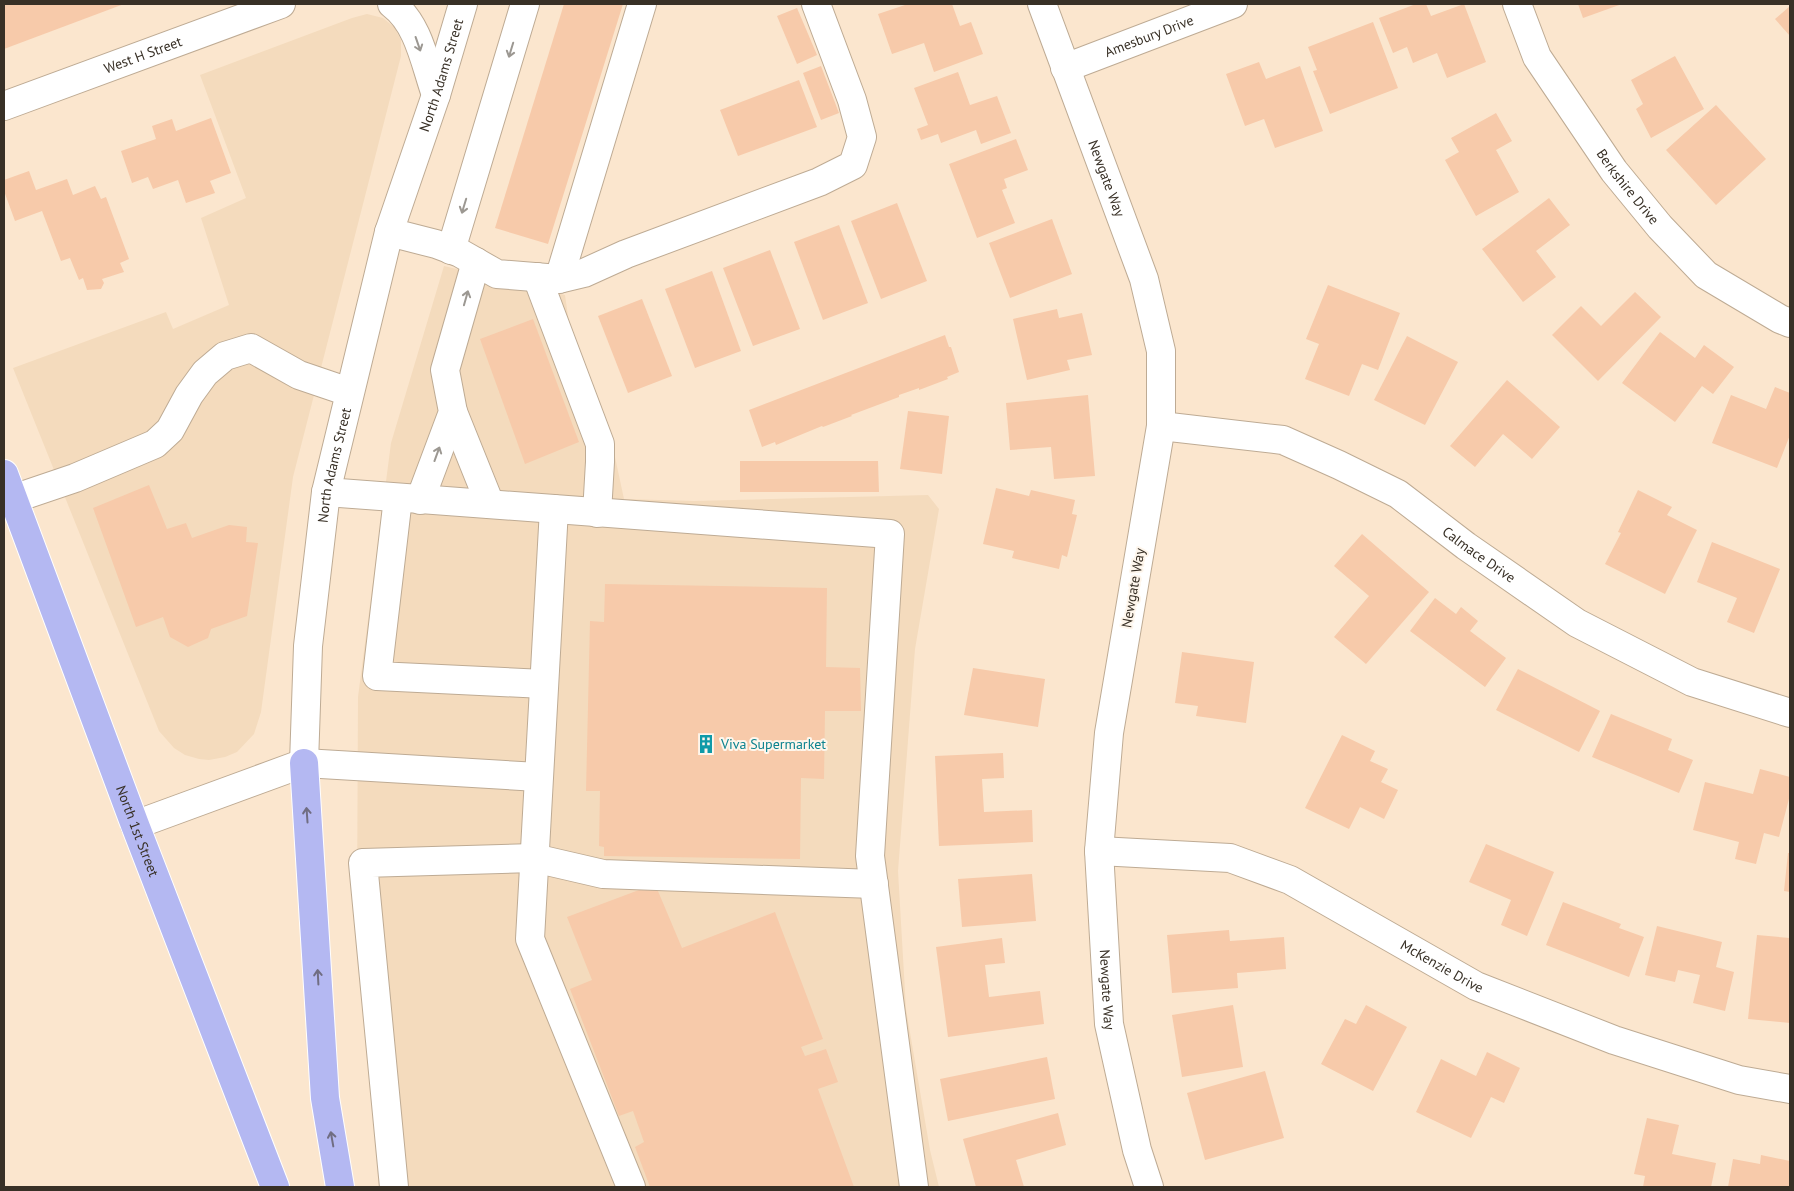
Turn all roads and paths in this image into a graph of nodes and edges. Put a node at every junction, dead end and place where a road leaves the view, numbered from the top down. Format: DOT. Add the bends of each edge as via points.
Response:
graph roads {
  1 [pos="281,4"];
  2 [pos="392,4"];
  3 [pos="463,4"];
  4 [pos="525,4"];
  5 [pos="642,4"];
  6 [pos="816,4"];
  7 [pos="1042,4"];
  8 [pos="1233,4"];
  9 [pos="1517,4"];
  10 [pos="1064,68"];
  11 [pos="436,95"];
  12 [pos="4,106"];
  13 [pos="389,232"];
  14 [pos="451,250"];
  15 [pos="476,262"];
  16 [pos="548,278"];
  17 [pos="1790,323"];
  18 [pos="349,392"];
  19 [pos="453,412"];
  20 [pos="1161,426"];
  21 [pos="4,474"];
  22 [pos="326,492"];
  23 [pos="13,499"];
  24 [pos="409,499"];
  25 [pos="490,504"];
  26 [pos="554,509"];
  27 [pos="597,513"];
  28 [pos="544,684"];
  29 [pos="1790,713"];
  30 [pos="304,763"];
  31 [pos="538,776"];
  32 [pos="135,825"];
  33 [pos="1099,851"];
  34 [pos="534,858"];
  35 [pos="874,884"];
  36 [pos="1790,1089"];
  37 [pos="275,1187"];
  38 [pos="340,1187"];
  39 [pos="394,1187"];
  40 [pos="631,1187"];
  41 [pos="914,1187"];
  42 [pos="1149,1187"];
  1 -- 12 [label="street, West H Street"];
  2 -- 11 [label="street, one-way" via="414,30"];
  3 -- 11 [label="street, North Adams Street"];
  4 -- 14 [label="street, one-way"];
  5 -- 16 [label="street"];
  6 -- 16 [label="street" via="852,100 862,137 853,165 819,182 626,254 584,273"];
  7 -- 10 [label="street, Newgate Way"];
  8 -- 10 [label="street, Amesbury Drive"];
  9 -- 17 [label="street, Berkshire Drive" via="1537,57 1614,172 1660,227 1706,275"];
  10 -- 20 [label="street, Newgate Way" via="1144,279 1161,351"];
  11 -- 13 [label="street, North Adams Street"];
  13 -- 14 [label="street"];
  13 -- 18 [label="street, North Adams Street"];
  14 -- 15 [label="street"];
  15 -- 16 [label="street" via="497,274"];
  19 -- 15 [label="street, one-way" via="445,370"];
  16 -- 27 [label="street" via="600,444"];
  18 -- 22 [label="street, North Adams Street"];
  18 -- 23 [label="street" via="299,375 251,348 225,356 205,373 170,430 155,444 75,478"];
  24 -- 19 [label="street, one-way"];
  19 -- 25 [label="street"];
  20 -- 29 [label="street, Calmace Drive" via="1283,440 1339,465 1398,494 1577,623 1692,682"];
  20 -- 33 [label="street, Newgate Way" via="1109,733"];
  21 -- 23 [label="main road, North 1st Street"];
  22 -- 24 [label="street"];
  22 -- 30 [label="street, North Adams Street" via="308,646"];
  23 -- 32 [label="main road, North 1st Street"];
  24 -- 25 [label="street"];
  24 -- 28 [label="street" via="377,676"];
  25 -- 26 [label="street"];
  26 -- 27 [label="street"];
  26 -- 28 [label="street"];
  27 -- 35 [label="street" via="890,534 870,856"];
  28 -- 31 [label="street"];
  30 -- 31 [label="street"];
  30 -- 32 [label="street"];
  38 -- 30 [label="main road, one-way" via="325,1098"];
  31 -- 34 [label="street"];
  32 -- 37 [label="main road, North 1st Street"];
  33 -- 36 [label="street, McKenzie Drive" via="1230,858 1290,880 1476,986 1614,1040 1739,1080"];
  33 -- 42 [label="street, Newgate Way" via="1109,1024 1137,1150"];
  34 -- 35 [label="street" via="604,874"];
  34 -- 39 [label="street" via="364,863"];
  34 -- 40 [label="street" via="530,939"];
  35 -- 41 [label="street"];
}
